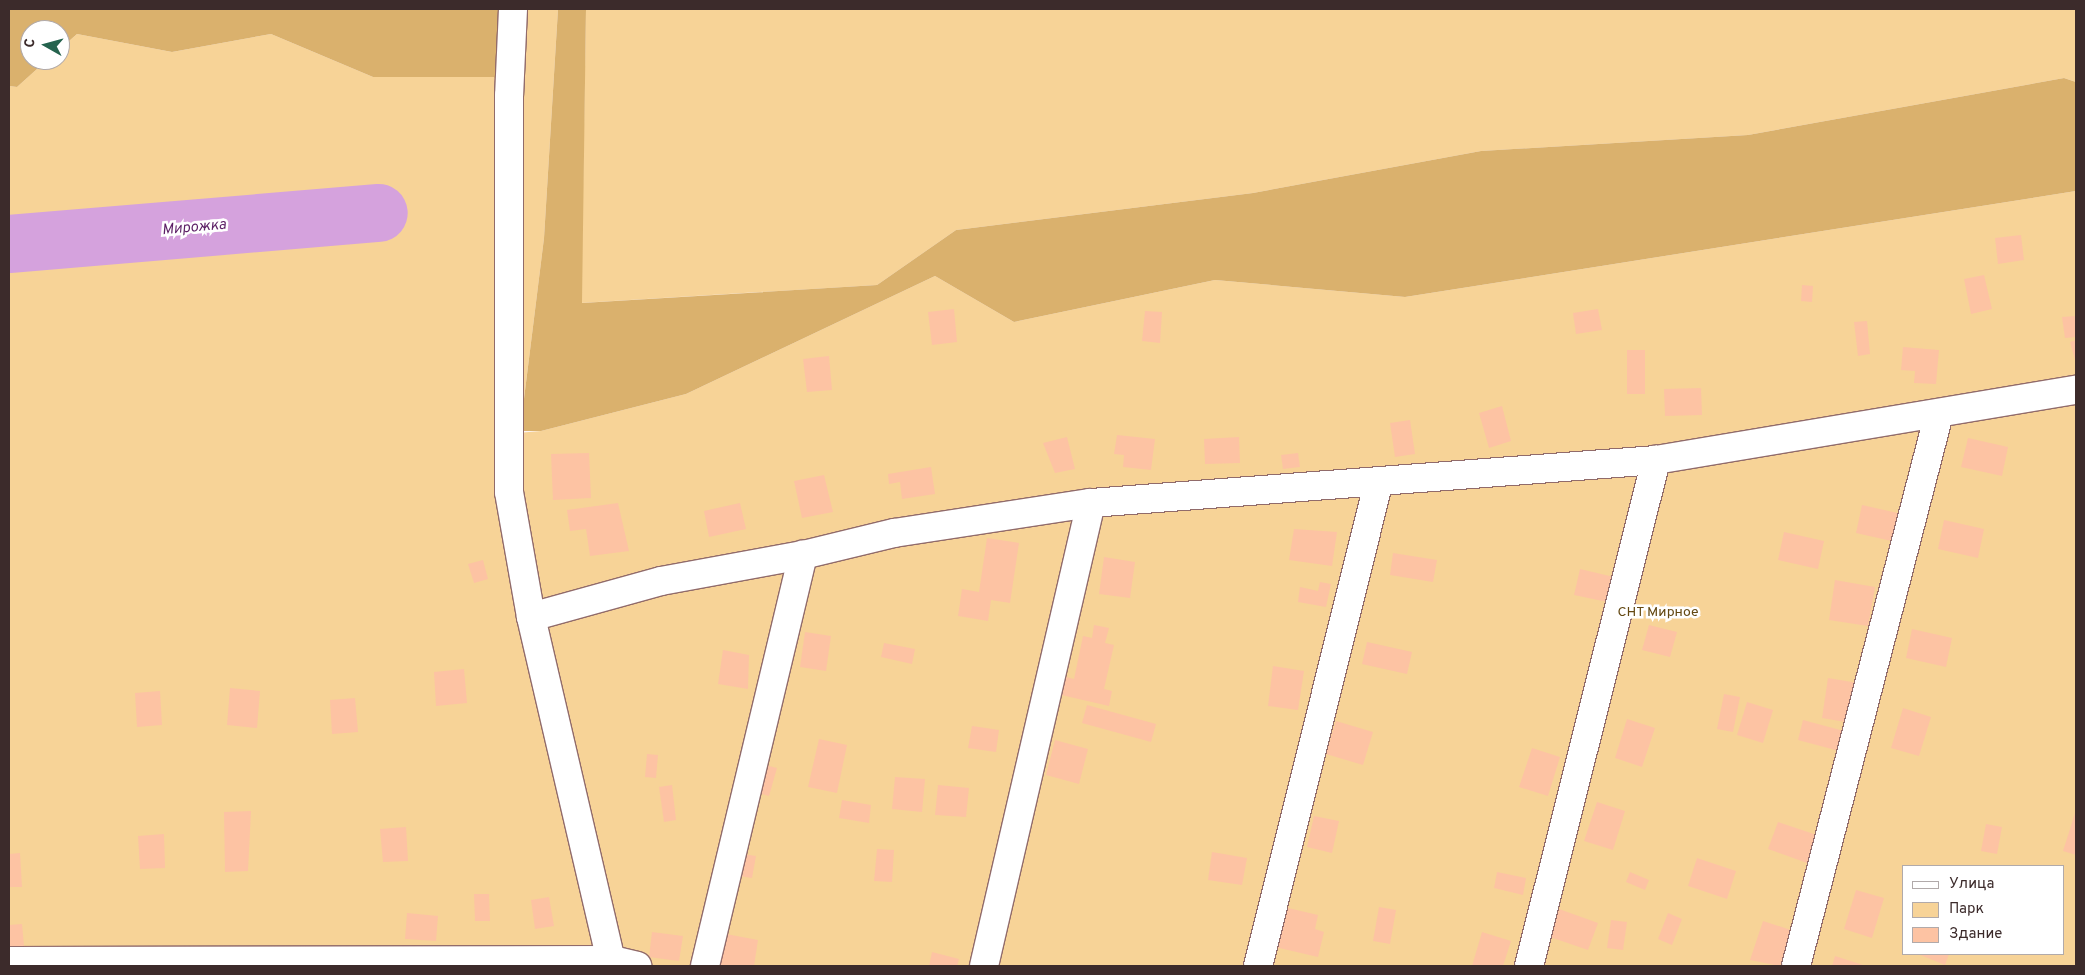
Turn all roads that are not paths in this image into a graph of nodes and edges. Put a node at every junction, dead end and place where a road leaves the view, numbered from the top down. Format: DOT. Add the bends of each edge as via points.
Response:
graph roads {
  1 [pos="513,9"];
  2 [pos="2076,390"];
  3 [pos="1939,414"];
  4 [pos="1656,460"];
  5 [pos="1378,484"];
  6 [pos="1091,503"];
  7 [pos="803,555"];
  8 [pos="531,616"];
  9 [pos="9,961"];
  10 [pos="228,963"];
  11 [pos="620,964"];
  12 [pos="704,966"];
  13 [pos="984,966"];
  14 [pos="1258,966"];
  15 [pos="1529,966"];
  16 [pos="1796,966"];
  1 -- 8 [label="street" via="509,96 509,492"];
  2 -- 3 [label="street"];
  3 -- 4 [label="street"];
  3 -- 16 [label="street"];
  4 -- 5 [label="street"];
  4 -- 15 [label="street"];
  5 -- 6 [label="street"];
  5 -- 14 [label="street"];
  6 -- 7 [label="street" via="894,532"];
  6 -- 13 [label="street"];
  7 -- 8 [label="street" via="661,581"];
  7 -- 12 [label="street"];
  8 -- 11 [label="street"];
  9 -- 10 [label="street"];
  10 -- 11 [label="street"];
}
